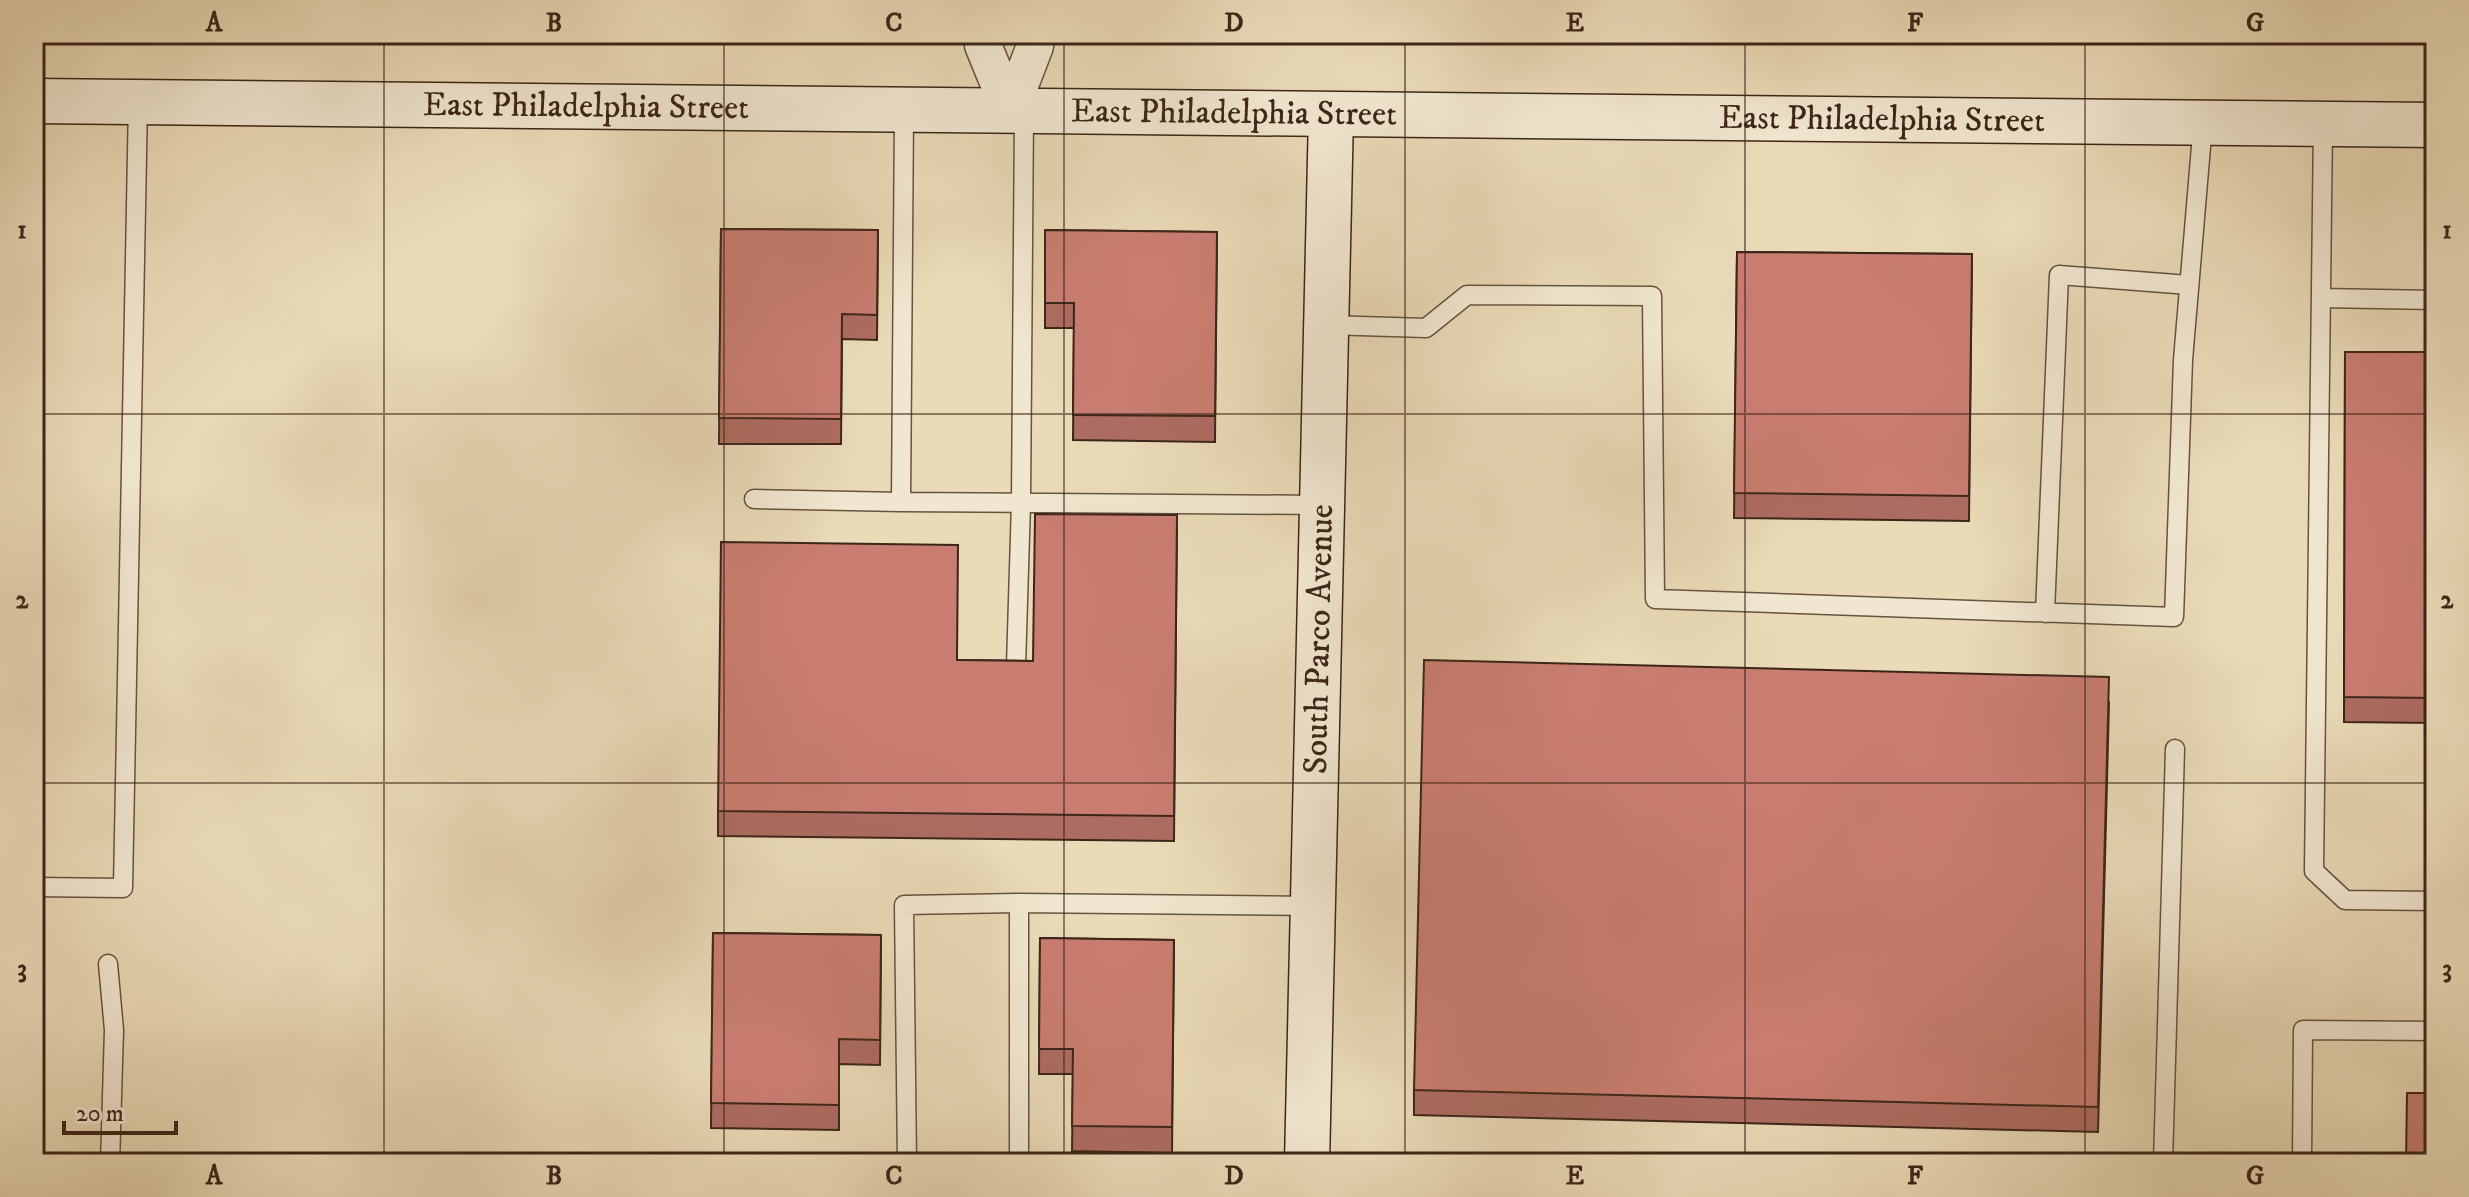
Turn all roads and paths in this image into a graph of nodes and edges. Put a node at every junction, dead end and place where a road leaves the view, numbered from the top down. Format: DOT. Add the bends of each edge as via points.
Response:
graph roads {
  1 [pos="984,34"];
  2 [pos="1036,34"];
  3 [pos="34,101"];
  4 [pos="138,102"];
  5 [pos="904,111"];
  6 [pos="1017,111"];
  7 [pos="1331,115"];
  8 [pos="2203,123"];
  9 [pos="2323,124"];
  10 [pos="2435,125"];
  11 [pos="2189,285"];
  12 [pos="2321,298"];
  13 [pos="2435,300"];
  14 [pos="1327,325"];
  15 [pos="754,499"];
  16 [pos="901,502"];
  17 [pos="1021,503"];
  18 [pos="1323,505"];
  19 [pos="2045,613"];
  20 [pos="1016,666"];
  21 [pos="2175,749"];
  22 [pos="34,887"];
  23 [pos="2435,901"];
  24 [pos="1019,903"];
  25 [pos="1313,906"];
  26 [pos="108,964"];
  27 [pos="2435,1031"];
  28 [pos="110,1163"];
  29 [pos="907,1163"];
  30 [pos="1019,1163"];
  31 [pos="1307,1163"];
  32 [pos="2163,1163"];
  33 [pos="2302,1163"];
  1 -- 6 [label="street" via="983,45"];
  2 -- 6 [label="street"];
  3 -- 4 [label="street, East Philadelphia Street"];
  4 -- 5 [label="street, East Philadelphia Street"];
  4 -- 22 [label="lane" via="123,888"];
  5 -- 6 [label="street, East Philadelphia Street"];
  5 -- 16 [label="lane"];
  6 -- 7 [label="street, East Philadelphia Street"];
  6 -- 17 [label="lane"];
  7 -- 8 [label="street, East Philadelphia Street"];
  7 -- 14 [label="street, South Parco Avenue"];
  8 -- 9 [label="street, East Philadelphia Street"];
  8 -- 11 [label="lane"];
  9 -- 10 [label="street, East Philadelphia Street"];
  9 -- 12 [label="lane"];
  11 -- 19 [label="lane" via="2174,617"];
  11 -- 19 [label="lane" via="2059,275"];
  12 -- 13 [label="lane"];
  12 -- 23 [label="lane" via="2314,871 2345,900"];
  14 -- 18 [label="street, South Parco Avenue"];
  14 -- 19 [label="lane" via="1426,328 1467,295 1652,296 1655,599"];
  15 -- 16 [label="lane"];
  16 -- 17 [label="lane"];
  17 -- 18 [label="lane"];
  17 -- 20 [label="lane"];
  18 -- 25 [label="street, South Parco Avenue"];
  21 -- 32 [label="lane"];
  24 -- 25 [label="lane"];
  24 -- 29 [label="lane" via="904,905"];
  24 -- 30 [label="lane"];
  25 -- 31 [label="street, South Parco Avenue"];
  26 -- 28 [label="lane" via="114,1030"];
  27 -- 33 [label="lane" via="2303,1030"];
}
